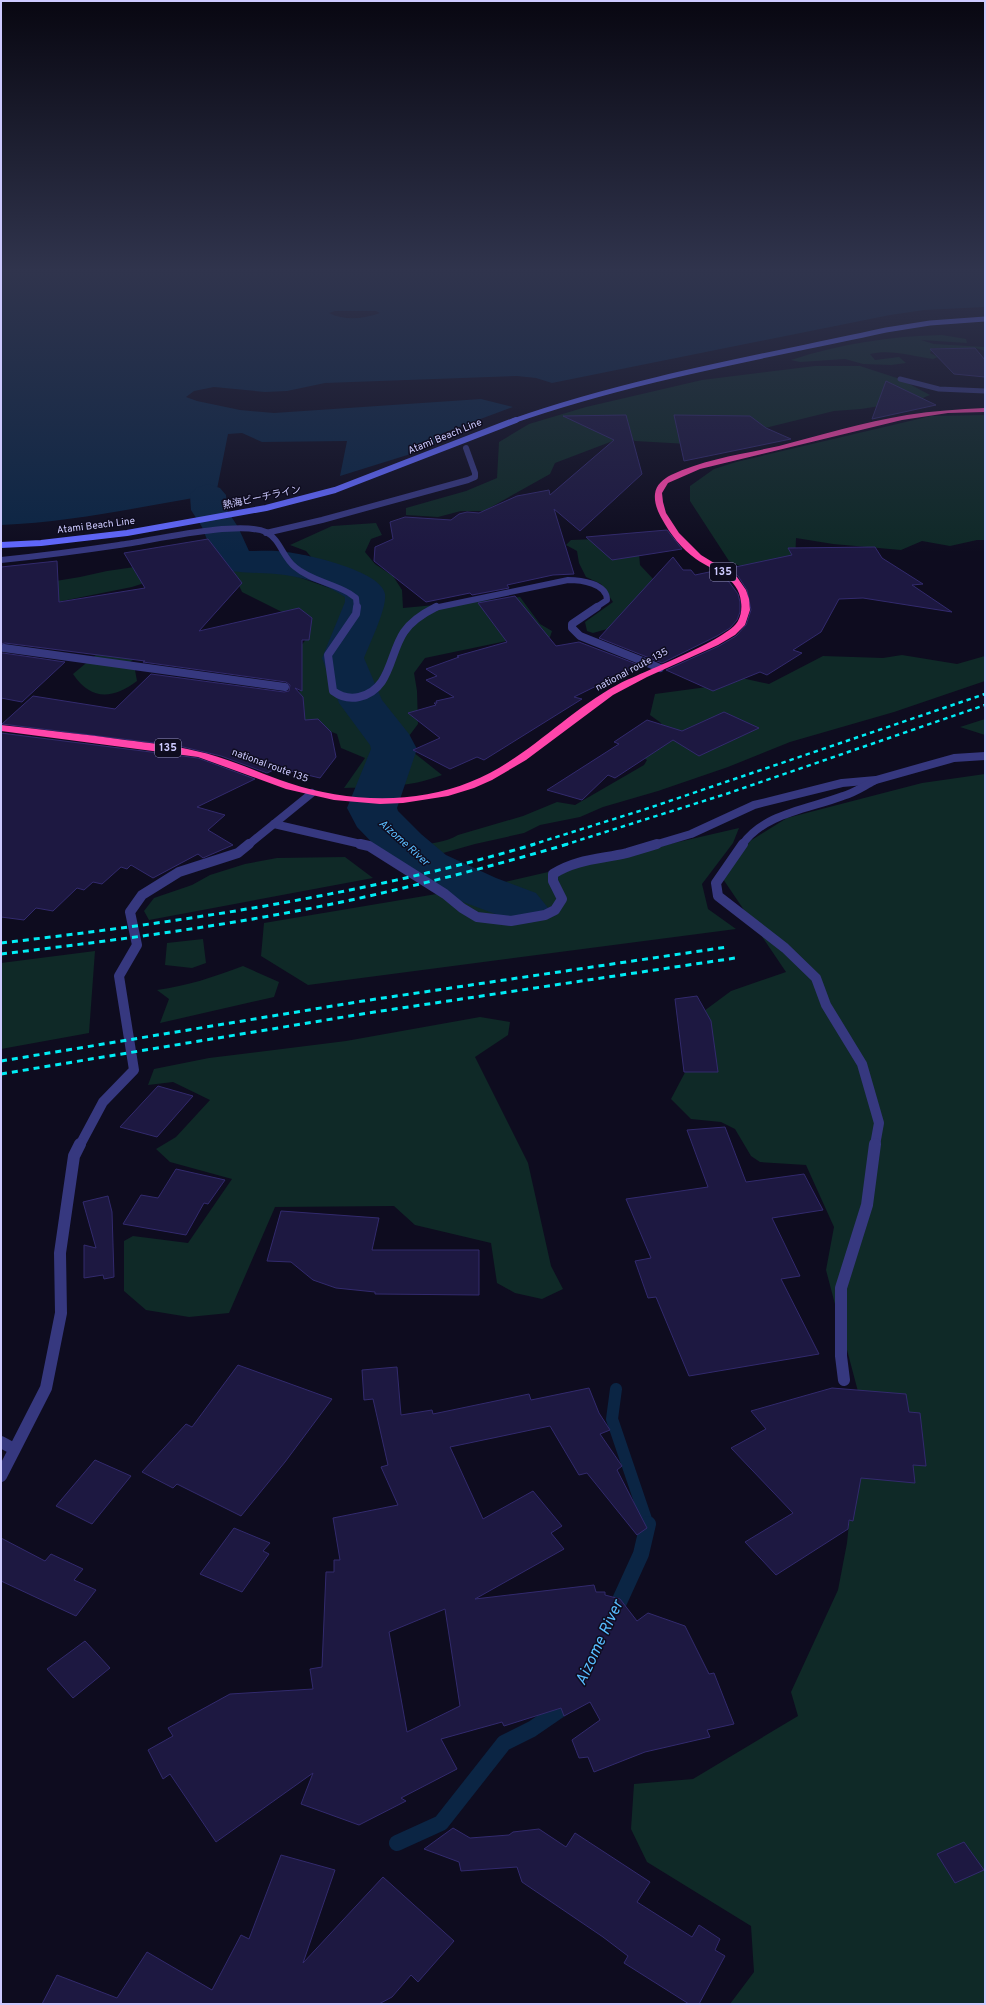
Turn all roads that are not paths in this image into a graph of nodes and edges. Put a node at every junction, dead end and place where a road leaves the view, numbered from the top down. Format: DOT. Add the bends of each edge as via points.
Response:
graph roads {
  1 [pos="720,367"];
  2 [pos="900,379"];
  3 [pos="985,390"];
  4 [pos="985,410"];
  5 [pos="466,448"];
  6 [pos="335,490"];
  7 [pos="193,522"];
  8 [pos="266,533"];
  9 [pos="1,544"];
  10 [pos="1,560"];
  11 [pos="4,648"];
  12 [pos="660,668"];
  13 [pos="285,687"];
  14 [pos="1,728"];
  15 [pos="985,756"];
  16 [pos="876,780"];
  17 [pos="312,793"];
  18 [pos="274,824"];
  19 [pos="844,1380"];
  20 [pos="1,1442"];
  21 [pos="14,1449"];
  22 [pos="1,1476"];
  1 -- 6 [label="street, Atami Beach Line" via="564,403"];
  2 -- 3 [label="street" via="939,389"];
  4 -- 12 [label="highway, national route 135 / 135" via="948,411 902,418 698,467 660,486 660,510 686,547 736,580 746,600 744,619 739,628"];
  5 -- 8 [label="street" via="475,473 475,477 468,480"];
  6 -- 7 [label="street, 熱海ビーチライン" via="293,502"];
  7 -- 9 [label="street, Atami Beach Line" via="41,543"];
  8 -- 10 [label="street" via="246,530 210,531 67,553"];
  8 -- 12 [label="street" via="273,537 289,562 298,570 341,586 356,598 356,614 328,654 333,691 338,695 358,698 374,692 389,671 397,644 404,632 426,611 568,580 586,581 597,585 607,596 607,600 572,624 572,628 580,636"];
  11 -- 13 [label="street"];
  12 -- 17 [label="highway, national route 135 / 135" via="603,697 502,772 470,786 439,795 402,801 362,800"];
  14 -- 17 [label="highway, national route 135 / 135" via="196,753"];
  15 -- 16 [label="street" via="954,758"];
  16 -- 18 [label="street" via="842,782 754,805 691,834 652,847 577,862 554,874 552,881 562,899 554,910 545,915 511,921 477,917 369,846"];
  16 -- 19 [label="street" via="845,796 782,815 750,832 716,883 718,896 785,948 816,978 826,1005 862,1064 879,1123 867,1206 841,1288 841,1356"];
  17 -- 18 [label="street"];
  18 -- 21 [label="street" via="238,853 179,872 142,895 130,912 137,945 119,976 134,1070 103,1102 74,1156 60,1253 62,1313 46,1388"];
  20 -- 21 [label="street"];
  21 -- 22 [label="street"];
}
